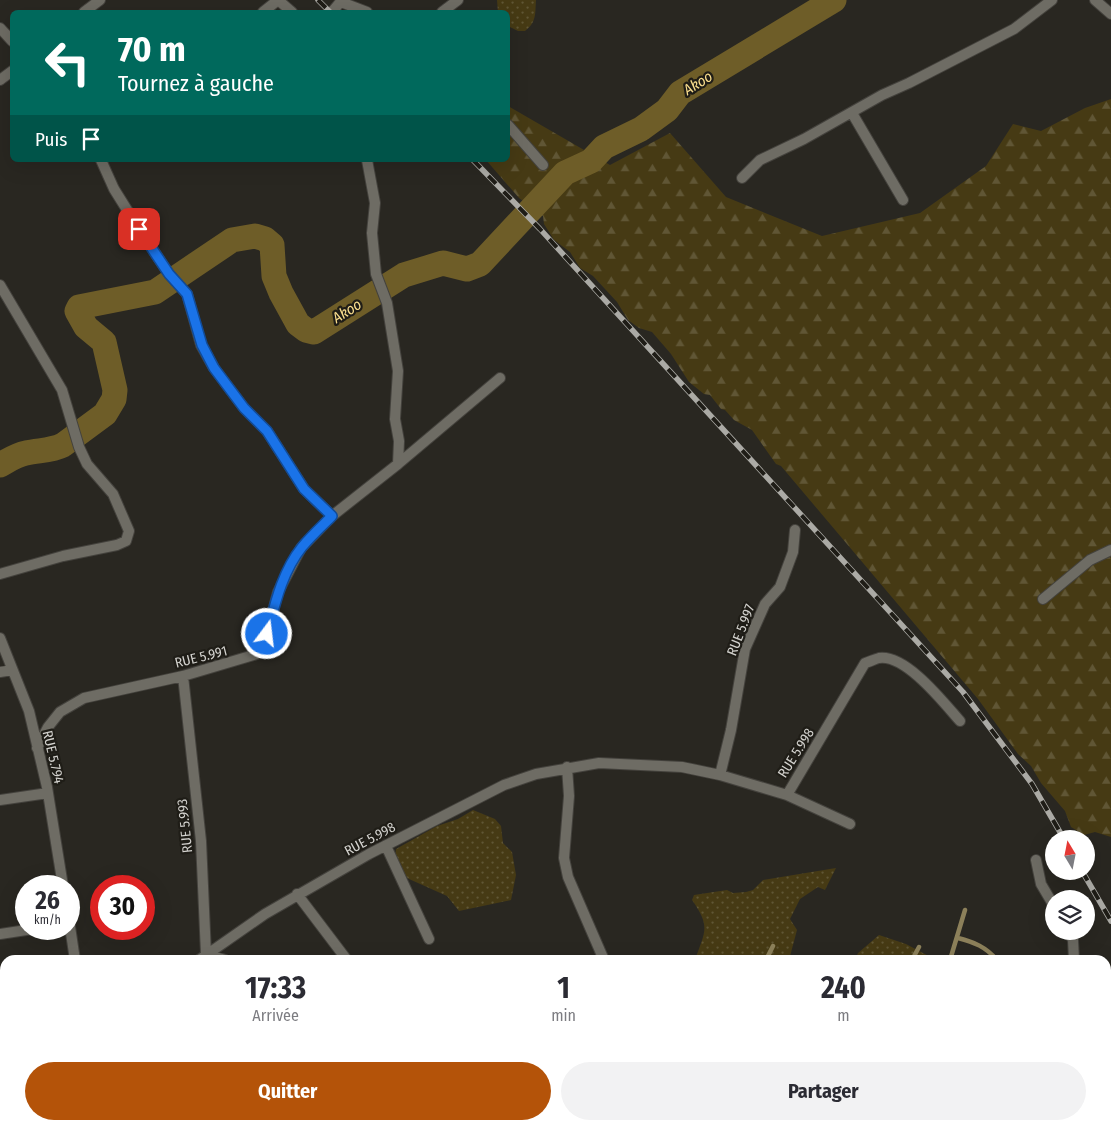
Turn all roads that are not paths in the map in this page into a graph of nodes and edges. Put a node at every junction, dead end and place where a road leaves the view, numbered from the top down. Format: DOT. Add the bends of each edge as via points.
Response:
graph roads {
  1 [pos="100,0"];
  2 [pos="278,0"];
  3 [pos="458,0"];
  4 [pos="1052,0"];
  5 [pos="1095,0"];
  6 [pos="341,1"];
  7 [pos="87,10"];
  8 [pos="266,10"];
  9 [pos="290,10"];
  10 [pos="362,10"];
  11 [pos="445,10"];
  12 [pos="1111,14"];
  13 [pos="0,28"];
  14 [pos="10,39"];
  15 [pos="852,113"];
  16 [pos="510,127"];
  17 [pos="102,162"];
  18 [pos="368,162"];
  19 [pos="543,164"];
  20 [pos="742,178"];
  21 [pos="903,200"];
  22 [pos="0,285"];
  23 [pos="500,378"];
  24 [pos="398,464"];
  25 [pos="332,516"];
  26 [pos="795,530"];
  27 [pos="1111,550"];
  28 [pos="0,574"];
  29 [pos="1043,599"];
  30 [pos="0,638"];
  31 [pos="12,670"];
  32 [pos="0,672"];
  33 [pos="183,676"];
  34 [pos="960,721"];
  35 [pos="38,748"];
  36 [pos="567,767"];
  37 [pos="720,775"];
  38 [pos="48,793"];
  39 [pos="787,795"];
  40 [pos="0,800"];
  41 [pos="850,824"];
  42 [pos="386,846"];
  43 [pos="1036,860"];
  44 [pos="61,875"];
  45 [pos="1045,891"];
  46 [pos="297,894"];
  47 [pos="15,932"];
  48 [pos="0,934"];
  49 [pos="429,938"];
  50 [pos="72,940"];
  51 [pos="1073,940"];
  52 [pos="74,955"];
  53 [pos="202,955"];
  54 [pos="205,955"];
  55 [pos="343,955"];
  56 [pos="602,955"];
  57 [pos="1074,955"];
  1 -- 7 [label="street"];
  2 -- 8 [label="street"];
  2 -- 9 [label="street"];
  3 -- 11 [label="street"];
  4 -- 15 [label="street" via="1014,29"];
  5 -- 12 [label="street"];
  6 -- 10 [label="street"];
  13 -- 14 [label="street"];
  15 -- 20 [label="street" via="760,160"];
  15 -- 21 [label="street"];
  16 -- 19 [label="street"];
  17 -- 25 [label="street" via="114,189 169,274 191,301 202,345 214,368 244,408 267,431 304,489"];
  18 -- 24 [label="street" via="375,203 372,233 376,274 387,303 398,371 395,419 399,441"];
  22 -- 28 [label="street" via="62,390 87,464 114,494 129,531 126,540 117,545"];
  23 -- 24 [label="street, RUE 5.991"];
  24 -- 25 [label="street, RUE 5.991"];
  25 -- 33 [label="street, RUE 5.991" via="302,548 287,572 263,645 257,654"];
  26 -- 37 [label="street, RUE 5.997" via="793,552 780,587 765,604 745,649"];
  27 -- 29 [label="street" via="1090,560"];
  30 -- 31 [label="street, RUE 5.794"];
  31 -- 32 [label="street"];
  31 -- 35 [label="street, RUE 5.794"];
  33 -- 35 [label="street, RUE 5.991" via="84,698 60,712"];
  33 -- 53 [label="street, RUE 5.993" via="201,841"];
  34 -- 39 [label="street, RUE 5.998" via="941,698 901,662 880,658 865,663"];
  35 -- 38 [label="street, RUE 5.794"];
  36 -- 37 [label="street, RUE 5.998" via="599,763 682,767"];
  36 -- 42 [label="street, RUE 5.998" via="504,785"];
  36 -- 56 [label="street" via="569,796 564,858 568,877"];
  37 -- 39 [label="street, RUE 5.998"];
  38 -- 40 [label="street"];
  38 -- 44 [label="street, RUE 5.794"];
  39 -- 41 [label="street"];
  42 -- 46 [label="street, RUE 5.998"];
  42 -- 49 [label="street"];
  43 -- 45 [label="street"];
  46 -- 54 [label="street, RUE 5.998"];
  46 -- 55 [label="street"];
  47 -- 48 [label="street"];
  50 -- 52 [label="street"];
  51 -- 57 [label="street"];
}
